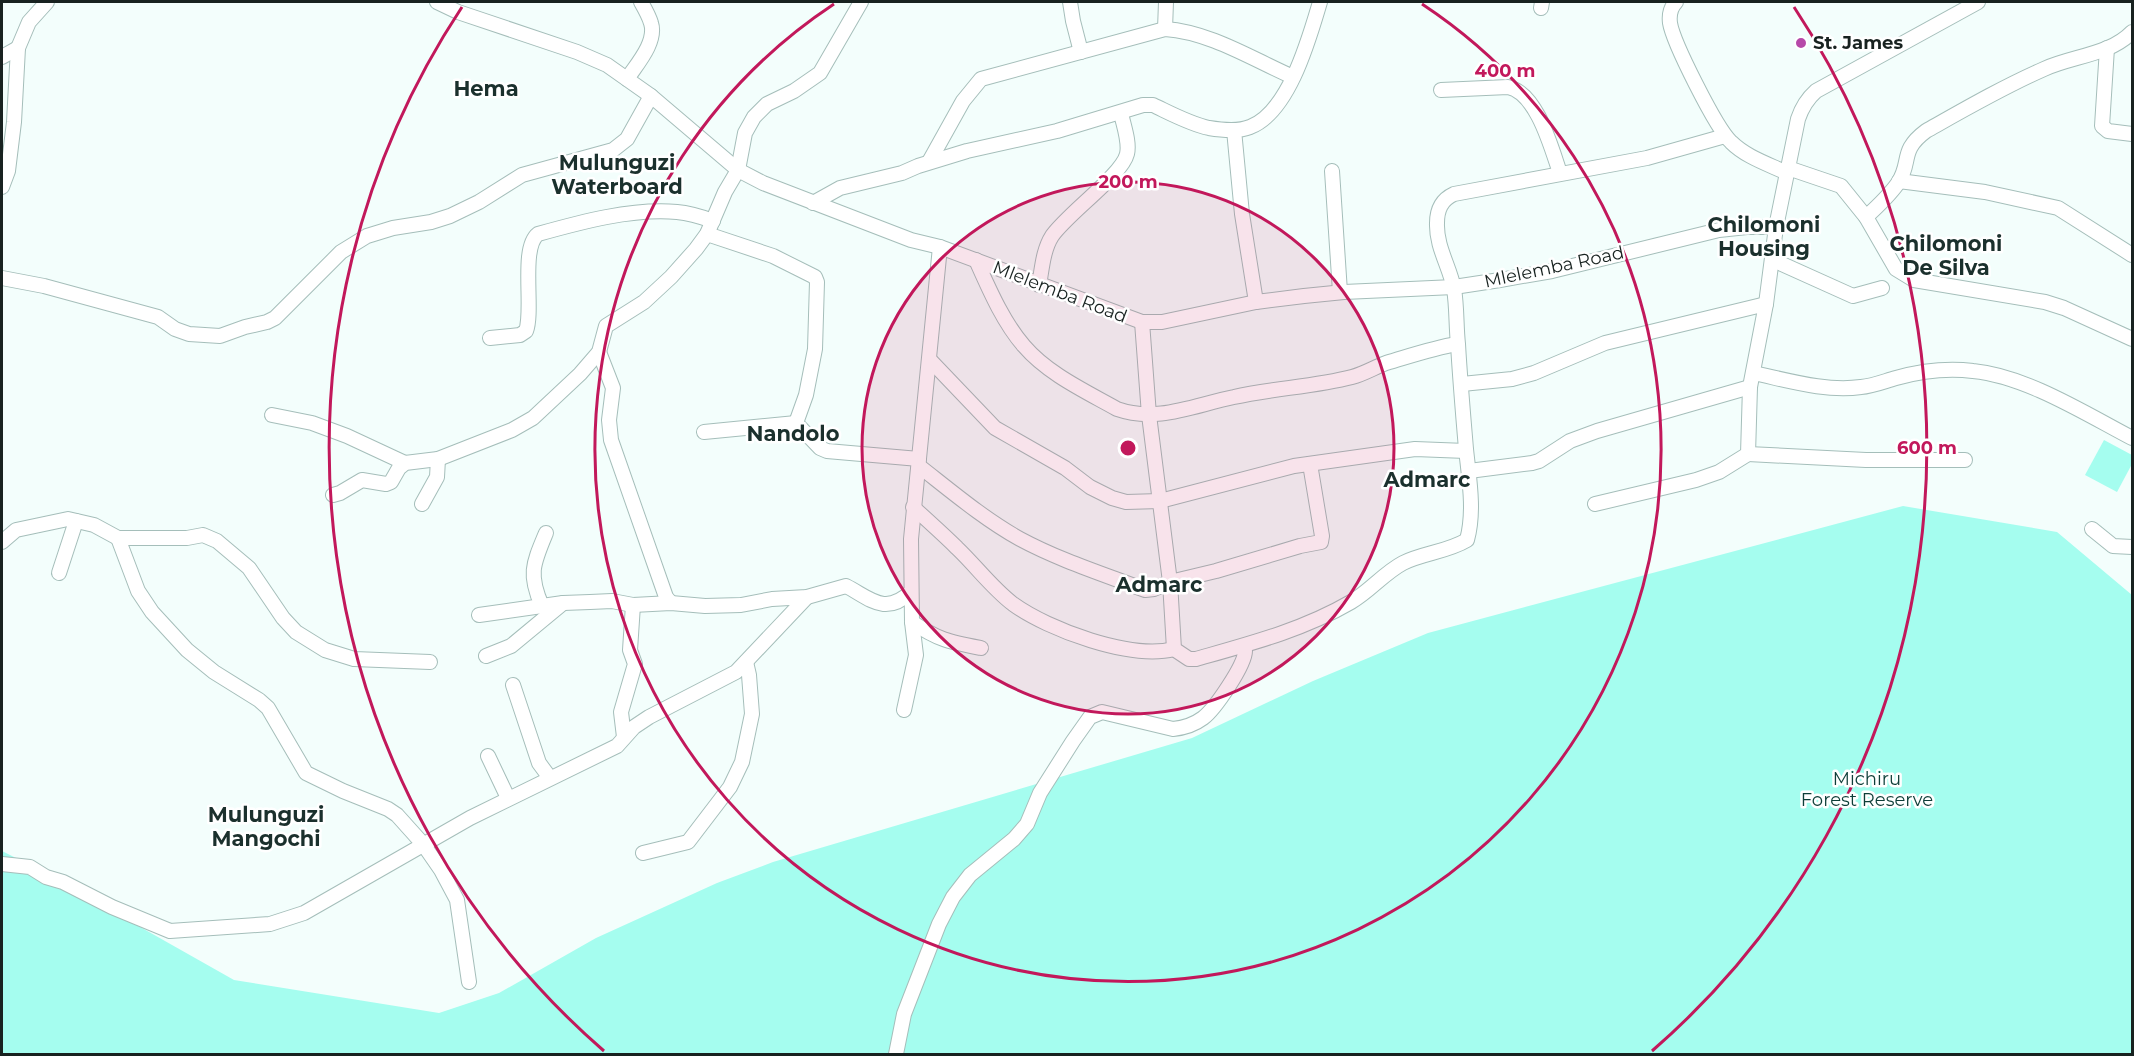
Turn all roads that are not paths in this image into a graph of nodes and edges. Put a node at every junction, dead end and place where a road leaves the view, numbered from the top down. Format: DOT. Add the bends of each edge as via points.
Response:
graph roads {
  1 [pos="47,2"];
  2 [pos="437,2"];
  3 [pos="641,2"];
  4 [pos="861,2"];
  5 [pos="1070,2"];
  6 [pos="1166,2"];
  7 [pos="1320,2"];
  8 [pos="1676,2"];
  9 [pos="1978,2"];
  10 [pos="456,7"];
  11 [pos="1165,29"];
  12 [pos="2133,32"];
  13 [pos="2133,45"];
  14 [pos="2112,46"];
  15 [pos="18,48"];
  16 [pos="1081,52"];
  17 [pos="2,57"];
  18 [pos="1293,77"];
  19 [pos="627,78"];
  20 [pos="1441,90"];
  21 [pos="651,96"];
  22 [pos="1121,113"];
  23 [pos="1234,130"];
  24 [pos="2133,134"];
  25 [pos="1725,136"];
  26 [pos="929,162"];
  27 [pos="738,170"];
  28 [pos="1332,171"];
  29 [pos="1787,171"];
  30 [pos="1560,173"];
  31 [pos="1899,181"];
  32 [pos="2,187"];
  33 [pos="813,203"];
  34 [pos="1866,217"];
  35 [pos="713,221"];
  36 [pos="1776,227"];
  37 [pos="707,234"];
  38 [pos="940,247"];
  39 [pos="2133,255"];
  40 [pos="976,260"];
  41 [pos="1773,260"];
  42 [pos="2,278"];
  43 [pos="1039,285"];
  44 [pos="1454,287"];
  45 [pos="1882,288"];
  46 [pos="1340,292"];
  47 [pos="1256,302"];
  48 [pos="1766,304"];
  49 [pos="1142,322"];
  50 [pos="490,338"];
  51 [pos="2133,339"];
  52 [pos="1458,344"];
  53 [pos="599,352"];
  54 [pos="930,360"];
  55 [pos="1751,380"];
  56 [pos="1462,384"];
  57 [pos="272,415"];
  58 [pos="1149,415"];
  59 [pos="796,423"];
  60 [pos="704,432"];
  61 [pos="2133,438"];
  62 [pos="1466,451"];
  63 [pos="1748,454"];
  64 [pos="438,459"];
  65 [pos="1965,460"];
  66 [pos="919,462"];
  67 [pos="405,463"];
  68 [pos="1310,464"];
  69 [pos="1469,471"];
  70 [pos="333,495"];
  71 [pos="1160,501"];
  72 [pos="422,504"];
  73 [pos="1595,504"];
  74 [pos="913,507"];
  75 [pos="76,521"];
  76 [pos="2092,529"];
  77 [pos="546,533"];
  78 [pos="118,538"];
  79 [pos="2,542"];
  80 [pos="2133,547"];
  81 [pos="59,573"];
  82 [pos="1170,582"];
  83 [pos="911,592"];
  84 [pos="807,597"];
  85 [pos="563,603"];
  86 [pos="671,603"];
  87 [pos="633,605"];
  88 [pos="542,606"];
  89 [pos="479,615"];
  90 [pos="912,622"];
  91 [pos="1243,647"];
  92 [pos="981,648"];
  93 [pos="1174,649"];
  94 [pos="486,656"];
  95 [pos="430,662"];
  96 [pos="746,662"];
  97 [pos="513,685"];
  98 [pos="904,710"];
  99 [pos="624,737"];
  100 [pos="488,756"];
  101 [pos="550,778"];
  102 [pos="508,798"];
  103 [pos="423,844"];
  104 [pos="643,853"];
  105 [pos="2,864"];
  106 [pos="469,982"];
  107 [pos="896,1054"];
  1 -- 15 [label="street" via="29,22"];
  2 -- 10 [label="street, Mlelemba Road"];
  3 -- 19 [label="street" via="652,33"];
  4 -- 27 [label="street" via="820,73 767,104 754,117 743,141"];
  5 -- 16 [label="street"];
  6 -- 11 [label="street"];
  7 -- 18 [label="street"];
  8 -- 25 [label="street" via="1670,15 1672,33"];
  9 -- 29 [label="street" via="1816,91 1798,119"];
  10 -- 19 [label="street, Mlelemba Road" via="593,58"];
  11 -- 16 [label="street"];
  11 -- 18 [label="street" via="1201,36"];
  12 -- 14 [label="street"];
  13 -- 14 [label="street"];
  14 -- 24 [label="street" via="2102,126 2108,131"];
  14 -- 31 [label="street" via="2040,71 1926,131 1912,142"];
  15 -- 17 [label="street"];
  15 -- 32 [label="street" via="14,122"];
  16 -- 26 [label="street" via="981,79 963,101"];
  18 -- 23 [label="street" via="1266,118"];
  19 -- 21 [label="street, Mlelemba Road"];
  20 -- 30 [label="street" via="1516,89 1533,106"];
  21 -- 27 [label="street, Mlelemba Road"];
  21 -- 42 [label="street" via="627,139 614,150 522,175 450,216 368,236 341,252 275,318 220,336 189,334 158,317"];
  22 -- 23 [label="street" via="1153,105 1205,127"];
  22 -- 26 [label="street"];
  22 -- 43 [label="street" via="1128,153 1107,181 1053,235"];
  23 -- 47 [label="street"];
  25 -- 29 [label="street" via="1742,152"];
  25 -- 30 [label="street" via="1647,158"];
  26 -- 33 [label="street" via="840,188"];
  27 -- 33 [label="street, Mlelemba Road"];
  27 -- 35 [label="street"];
  28 -- 46 [label="street"];
  29 -- 34 [label="street" via="1841,186"];
  29 -- 36 [label="street"];
  30 -- 44 [label="street" via="1454,194 1441,203 1437,226 1440,250"];
  31 -- 34 [label="street"];
  31 -- 39 [label="street" via="1985,192 2052,206"];
  33 -- 38 [label="street, Mlelemba Road"];
  34 -- 51 [label="street" via="1896,269 1914,280 2045,302"];
  35 -- 37 [label="street"];
  35 -- 50 [label="street" via="679,212 649,212 538,234 533,240 529,266 526,331"];
  36 -- 41 [label="street"];
  36 -- 44 [label="street, Mlelemba Road" via="1719,230 1552,271"];
  37 -- 53 [label="street" via="644,302 606,326"];
  37 -- 59 [label="street" via="773,256 818,282 815,349"];
  38 -- 40 [label="street, Mlelemba Road"];
  38 -- 54 [label="street"];
  40 -- 43 [label="street, Mlelemba Road"];
  40 -- 58 [label="street" via="1014,333 1035,357 1117,409"];
  41 -- 45 [label="street" via="1853,296"];
  41 -- 48 [label="street"];
  43 -- 49 [label="street, Mlelemba Road"];
  44 -- 46 [label="street, Mlelemba Road"];
  44 -- 52 [label="street"];
  46 -- 47 [label="street, Mlelemba Road"];
  47 -- 49 [label="street, Mlelemba Road" via="1173,320"];
  48 -- 55 [label="street"];
  48 -- 56 [label="street" via="1605,344 1512,379"];
  49 -- 58 [label="street"];
  52 -- 56 [label="street"];
  52 -- 58 [label="street" via="1334,381"];
  53 -- 64 [label="street" via="533,418"];
  53 -- 86 [label="street" via="613,388 611,440"];
  54 -- 66 [label="street"];
  54 -- 71 [label="street" via="995,428 1090,487 1126,502"];
  55 -- 61 [label="street" via="1851,388 1933,371 1971,370 2012,380"];
  55 -- 63 [label="street"];
  55 -- 69 [label="street" via="1570,441 1539,461"];
  56 -- 62 [label="street"];
  57 -- 67 [label="street" via="312,423"];
  58 -- 71 [label="street"];
  59 -- 60 [label="street"];
  59 -- 66 [label="street" via="827,451"];
  62 -- 68 [label="street" via="1415,449"];
  62 -- 69 [label="street"];
  63 -- 65 [label="street"];
  63 -- 73 [label="street" via="1707,477"];
  64 -- 67 [label="street"];
  64 -- 72 [label="street" via="437,477"];
  66 -- 74 [label="street"];
  66 -- 82 [label="street" via="996,523 1046,552 1145,590"];
  67 -- 70 [label="street" via="391,482 362,480"];
  68 -- 71 [label="street"];
  68 -- 82 [label="street" via="1321,542"];
  69 -- 91 [label="street" via="1467,540 1401,564 1363,595 1332,613"];
  71 -- 82 [label="street"];
  74 -- 83 [label="street"];
  74 -- 93 [label="street" via="1000,593 1033,616 1111,646 1152,652"];
  75 -- 78 [label="street" via="94,525"];
  75 -- 79 [label="street" via="29,526 16,530"];
  75 -- 81 [label="street"];
  76 -- 80 [label="street" via="2113,546"];
  77 -- 88 [label="street" via="533,564"];
  78 -- 95 [label="street" via="212,538 249,568 296,632 325,650 354,659"];
  78 -- 103 [label="street" via="138,591 152,612 187,650 268,708 306,773 388,809"];
  82 -- 93 [label="street"];
  83 -- 84 [label="street" via="903,600 888,605 880,605 846,586"];
  83 -- 90 [label="street"];
  84 -- 86 [label="street" via="741,605"];
  84 -- 96 [label="street"];
  85 -- 87 [label="street" via="612,601"];
  85 -- 88 [label="street"];
  85 -- 94 [label="street" via="511,646"];
  86 -- 87 [label="street"];
  87 -- 99 [label="street" via="630,650 635,664 621,712"];
  88 -- 89 [label="street"];
  90 -- 92 [label="street" via="938,638"];
  90 -- 98 [label="street" via="916,655"];
  91 -- 93 [label="street" via="1196,659"];
  91 -- 107 [label="street" via="1243,661 1216,704 1203,718 1182,728 1102,712 1090,717 1040,793 1027,824 970,875 953,897 904,1014"];
  96 -- 99 [label="street" via="736,672 649,717"];
  96 -- 104 [label="street" via="752,714 742,762 730,787 688,842"];
  97 -- 101 [label="street" via="539,763"];
  99 -- 101 [label="street" via="617,746"];
  100 -- 102 [label="street"];
  101 -- 102 [label="street"];
  102 -- 103 [label="street"];
  103 -- 105 [label="street" via="288,919 176,932 30,867"];
  103 -- 106 [label="street" via="457,900"];
}
